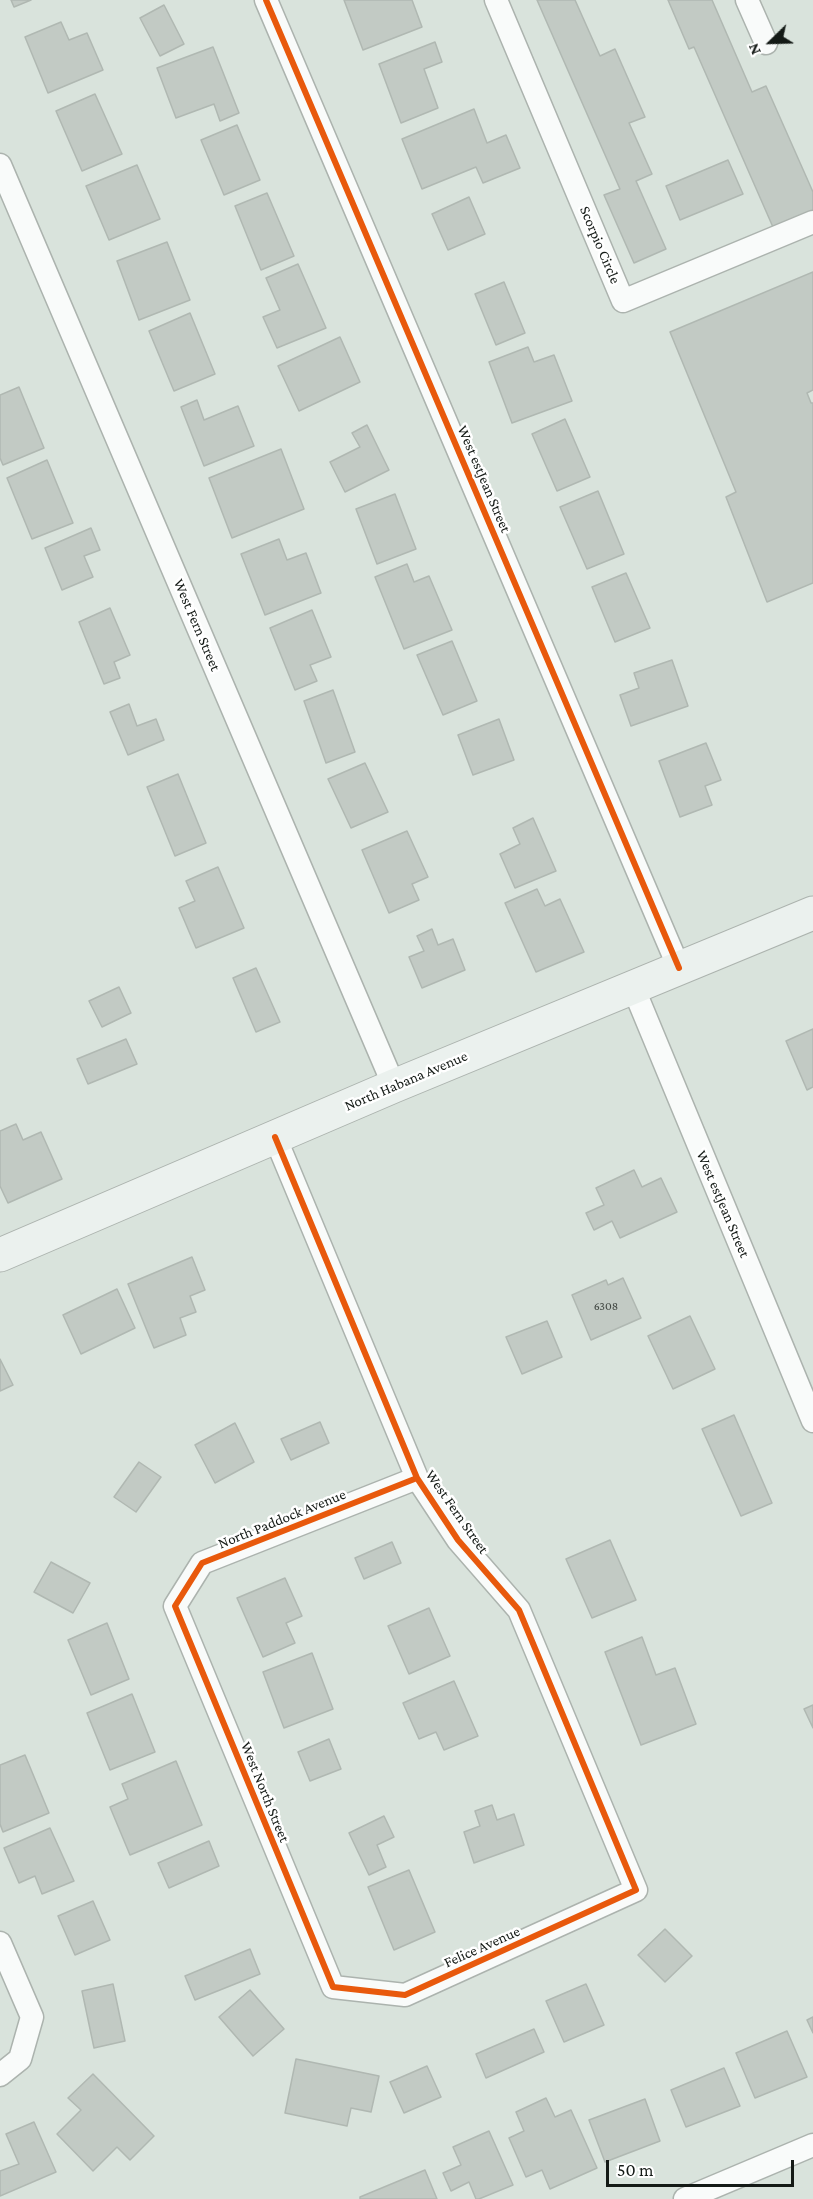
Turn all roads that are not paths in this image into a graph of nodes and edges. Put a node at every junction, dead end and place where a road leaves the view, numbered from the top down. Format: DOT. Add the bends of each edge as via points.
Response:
graph roads {
  1 [pos="266,0"];
  2 [pos="496,0"];
  3 [pos="747,0"];
  4 [pos="766,43"];
  5 [pos="0,165"];
  6 [pos="813,222"];
  7 [pos="813,913"];
  8 [pos="679,968"];
  9 [pos="633,987"];
  10 [pos="394,1086"];
  11 [pos="275,1137"];
  12 [pos="0,1255"];
  13 [pos="813,1421"];
  14 [pos="417,1478"];
  15 [pos="175,1606"];
  16 [pos="636,1890"];
  17 [pos="0,1943"];
  18 [pos="333,1988"];
  19 [pos="0,2075"];
  20 [pos="812,2147"];
  21 [pos="685,2199"];
  1 -- 8 [label="street, West estJean Street"];
  2 -- 6 [label="street, Scorpio Circle" via="623,301"];
  3 -- 4 [label="street"];
  5 -- 10 [label="street, West Fern Street"];
  7 -- 8 [label="street, North Habana Avenue"];
  8 -- 9 [label="street, North Habana Avenue"];
  9 -- 10 [label="street, North Habana Avenue"];
  9 -- 13 [label="street, West estJean Street"];
  10 -- 11 [label="street, North Habana Avenue"];
  11 -- 12 [label="street, North Habana Avenue"];
  11 -- 14 [label="street, West Fern Street"];
  14 -- 15 [label="street, North Paddock Avenue" via="202,1563"];
  14 -- 16 [label="street, West Fern Street" via="459,1540 519,1610"];
  15 -- 18 [label="street, West North Street"];
  16 -- 18 [label="street, Felice Avenue" via="405,1995"];
  17 -- 19 [label="street" via="32,2018 20,2059"];
  20 -- 21 [label="street"];
}
